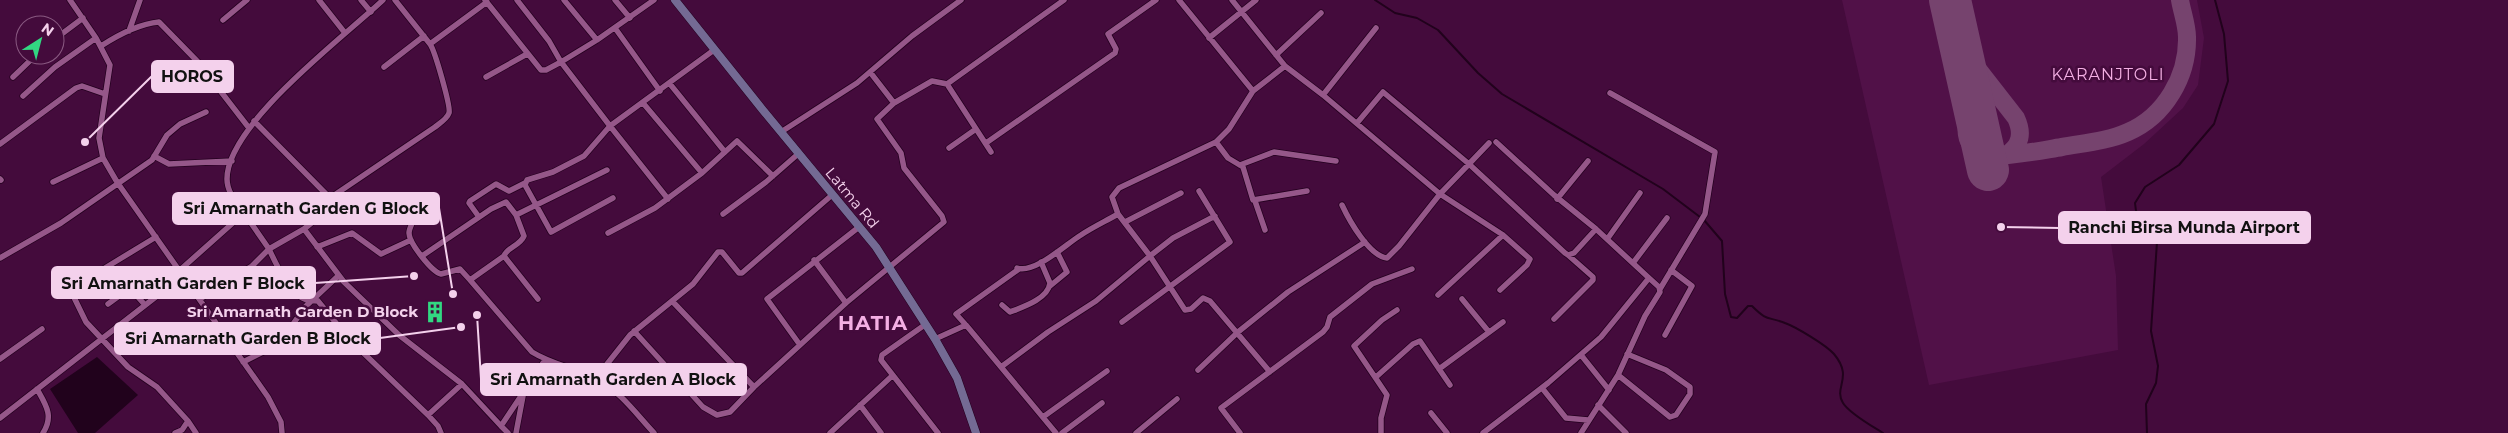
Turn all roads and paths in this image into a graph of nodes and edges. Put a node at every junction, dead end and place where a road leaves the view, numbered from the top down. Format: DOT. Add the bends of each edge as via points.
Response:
graph roads {
  1 [pos="70,0"];
  2 [pos="140,0"];
  3 [pos="247,0"];
  4 [pos="319,0"];
  5 [pos="361,0"];
  6 [pos="383,0"];
  7 [pos="395,0"];
  8 [pos="517,0"];
  9 [pos="564,0"];
  10 [pos="615,0"];
  11 [pos="654,0"];
  12 [pos="675,0"];
  13 [pos="945,0"];
  14 [pos="961,0"];
  15 [pos="1064,0"];
  16 [pos="1156,0"];
  17 [pos="1179,0"];
  18 [pos="1232,0"];
  19 [pos="1256,0"];
  20 [pos="486,1"];
  21 [pos="949,8"];
  22 [pos="371,12"];
  23 [pos="1243,13"];
  24 [pos="1321,13"];
  25 [pos="83,18"];
  26 [pos="630,18"];
  27 [pos="223,20"];
  28 [pos="615,28"];
  29 [pos="1376,28"];
  30 [pos="129,31"];
  31 [pos="65,32"];
  32 [pos="345,34"];
  33 [pos="424,36"];
  34 [pos="96,38"];
  35 [pos="1209,38"];
  36 [pos="597,40"];
  37 [pos="430,44"];
  38 [pos="101,46"];
  39 [pos="714,50"];
  40 [pos="527,54"];
  41 [pos="1276,55"];
  42 [pos="561,62"];
  43 [pos="26,65"];
  44 [pos="1285,66"];
  45 [pos="384,67"];
  46 [pos="870,72"];
  47 [pos="13,77"];
  48 [pos="486,77"];
  49 [pos="670,84"];
  50 [pos="947,84"];
  51 [pos="660,91"];
  52 [pos="1253,91"];
  53 [pos="1610,93"];
  54 [pos="105,94"];
  55 [pos="1323,95"];
  56 [pos="23,96"];
  57 [pos="642,103"];
  58 [pos="894,103"];
  59 [pos="206,112"];
  60 [pos="254,122"];
  61 [pos="1357,124"];
  62 [pos="610,126"];
  63 [pos="249,128"];
  64 [pos="976,128"];
  65 [pos="781,132"];
  66 [pos="1216,142"];
  67 [pos="1496,142"];
  68 [pos="986,143"];
  69 [pos="1489,143"];
  70 [pos="0,144"];
  71 [pos="949,148"];
  72 [pos="725,152"];
  73 [pos="991,152"];
  74 [pos="798,154"];
  75 [pos="154,156"];
  76 [pos="103,158"];
  77 [pos="232,161"];
  78 [pos="1336,161"];
  79 [pos="1588,161"];
  80 [pos="1469,164"];
  81 [pos="1240,165"];
  82 [pos="607,170"];
  83 [pos="702,173"];
  84 [pos="773,176"];
  85 [pos="53,182"];
  86 [pos="118,182"];
  87 [pos="525,183"];
  88 [pos="1199,191"];
  89 [pos="1306,191"];
  90 [pos="1180,193"];
  91 [pos="1640,193"];
  92 [pos="1440,194"];
  93 [pos="832,195"];
  94 [pos="330,198"];
  95 [pos="613,198"];
  96 [pos="668,199"];
  97 [pos="1558,199"];
  98 [pos="1256,200"];
  99 [pos="535,205"];
  100 [pos="1342,206"];
  101 [pos="244,212"];
  102 [pos="723,214"];
  103 [pos="1118,214"];
  104 [pos="516,215"];
  105 [pos="1215,216"];
  106 [pos="479,217"];
  107 [pos="1667,218"];
  108 [pos="413,221"];
  109 [pos="1125,222"];
  110 [pos="859,228"];
  111 [pos="304,229"];
  112 [pos="1596,229"];
  113 [pos="1265,230"];
  114 [pos="608,233"];
  115 [pos="1502,235"];
  116 [pos="156,237"];
  117 [pos="1608,238"];
  118 [pos="411,240"];
  119 [pos="1365,242"];
  120 [pos="317,247"];
  121 [pos="269,249"];
  122 [pos="1057,252"];
  123 [pos="1568,255"];
  124 [pos="422,256"];
  125 [pos="504,256"];
  126 [pos="1150,256"];
  127 [pos="0,258"];
  128 [pos="814,260"];
  129 [pos="1042,262"];
  130 [pos="1633,263"];
  131 [pos="105,268"];
  132 [pos="890,268"];
  133 [pos="1412,268"];
  134 [pos="1671,270"];
  135 [pos="182,272"];
  136 [pos="338,276"];
  137 [pos="1649,278"];
  138 [pos="65,279"];
  139 [pos="470,280"];
  140 [pos="1050,286"];
  141 [pos="1170,287"];
  142 [pos="1660,289"];
  143 [pos="1500,290"];
  144 [pos="1438,295"];
  145 [pos="200,299"];
  146 [pos="538,299"];
  147 [pos="1462,299"];
  148 [pos="314,300"];
  149 [pos="674,302"];
  150 [pos="846,303"];
  151 [pos="108,304"];
  152 [pos="145,305"];
  153 [pos="1002,305"];
  154 [pos="1397,310"];
  155 [pos="1554,319"];
  156 [pos="1122,322"];
  157 [pos="1503,322"];
  158 [pos="926,324"];
  159 [pos="965,324"];
  160 [pos="42,328"];
  161 [pos="634,331"];
  162 [pos="1238,332"];
  163 [pos="1489,332"];
  164 [pos="1665,336"];
  165 [pos="101,338"];
  166 [pos="936,339"];
  167 [pos="800,345"];
  168 [pos="1627,354"];
  169 [pos="1581,355"];
  170 [pos="0,359"];
  171 [pos="545,360"];
  172 [pos="243,362"];
  173 [pos="1001,367"];
  174 [pos="1439,369"];
  175 [pos="1198,370"];
  176 [pos="1107,371"];
  177 [pos="1270,372"];
  178 [pos="1618,375"];
  179 [pos="892,376"];
  180 [pos="1376,377"];
  181 [pos="596,378"];
  182 [pos="462,384"];
  183 [pos="1450,385"];
  184 [pos="754,387"];
  185 [pos="1542,388"];
  186 [pos="37,389"];
  187 [pos="1609,390"];
  188 [pos="1177,399"];
  189 [pos="519,400"];
  190 [pos="1102,403"];
  191 [pos="860,405"];
  192 [pos="1598,405"];
  193 [pos="1431,413"];
  194 [pos="428,415"];
  195 [pos="1043,417"];
  196 [pos="0,418"];
  197 [pos="1588,420"];
  198 [pos="188,422"];
  199 [pos="501,426"];
  200 [pos="43,433"];
  201 [pos="175,433"];
  202 [pos="196,433"];
  203 [pos="282,433"];
  204 [pos="440,433"];
  205 [pos="508,433"];
  206 [pos="516,433"];
  207 [pos="654,433"];
  208 [pos="830,433"];
  209 [pos="881,433"];
  210 [pos="938,433"];
  211 [pos="976,433"];
  212 [pos="1056,433"];
  213 [pos="1062,433"];
  214 [pos="1136,433"];
  215 [pos="1240,433"];
  216 [pos="1381,433"];
  217 [pos="1447,433"];
  218 [pos="1483,433"];
  219 [pos="1581,433"];
  220 [pos="1626,433"];
  1 -- 25 [label="street"];
  2 -- 30 [label="street"];
  3 -- 27 [label="street"];
  4 -- 32 [label="street"];
  5 -- 22 [label="street"];
  6 -- 22 [label="street"];
  7 -- 33 [label="street"];
  8 -- 42 [label="street"];
  9 -- 36 [label="street"];
  10 -- 26 [label="street"];
  11 -- 26 [label="street"];
  12 -- 39 [label="street, Latma Rd"];
  13 -- 21 [label="street"];
  14 -- 21 [label="street"];
  15 -- 50 [label="street"];
  16 -- 68 [label="street" via="1108,34 1116,51 1114,55"];
  17 -- 35 [label="street"];
  18 -- 23 [label="street"];
  19 -- 23 [label="street"];
  20 -- 37 [label="street"];
  20 -- 40 [label="street"];
  21 -- 46 [label="street"];
  22 -- 32 [label="street"];
  23 -- 35 [label="street"];
  23 -- 41 [label="street"];
  24 -- 41 [label="street"];
  25 -- 31 [label="street"];
  25 -- 34 [label="street"];
  26 -- 28 [label="street"];
  28 -- 36 [label="street"];
  28 -- 51 [label="street"];
  29 -- 55 [label="street"];
  30 -- 38 [label="street"];
  30 -- 63 [label="street" via="159,22 198,62"];
  32 -- 60 [label="street" via="303,70"];
  33 -- 37 [label="street"];
  33 -- 45 [label="street"];
  34 -- 38 [label="street"];
  34 -- 56 [label="street" via="55,67"];
  35 -- 52 [label="street"];
  36 -- 42 [label="street"];
  37 -- 94 [label="street" via="438,62 448,115"];
  38 -- 54 [label="street" via="110,65"];
  39 -- 49 [label="street"];
  39 -- 65 [label="street, Latma Rd"];
  40 -- 42 [label="street" via="543,70"];
  40 -- 48 [label="street"];
  41 -- 44 [label="street"];
  42 -- 62 [label="street"];
  43 -- 47 [label="street"];
  44 -- 52 [label="street"];
  44 -- 55 [label="street"];
  46 -- 58 [label="street"];
  46 -- 65 [label="street" via="823,107"];
  49 -- 51 [label="street"];
  49 -- 72 [label="street"];
  50 -- 58 [label="street" via="932,81"];
  50 -- 64 [label="street"];
  51 -- 57 [label="street"];
  52 -- 66 [label="street" via="1229,129"];
  53 -- 134 [label="street" via="1715,152 1705,214"];
  54 -- 70 [label="street" via="82,86 76,88"];
  54 -- 76 [label="street" via="99,138"];
  55 -- 61 [label="street"];
  57 -- 62 [label="street"];
  57 -- 83 [label="street"];
  58 -- 132 [label="street" via="877,119 901,153 904,168 945,220"];
  59 -- 75 [label="street" via="180,124 167,135"];
  60 -- 63 [label="street"];
  60 -- 94 [label="street"];
  61 -- 80 [label="street" via="1379,95 1386,93"];
  61 -- 92 [label="street"];
  62 -- 87 [label="street" via="584,156"];
  62 -- 96 [label="street"];
  63 -- 77 [label="street"];
  64 -- 68 [label="street"];
  64 -- 71 [label="street"];
  65 -- 74 [label="street, Latma Rd"];
  66 -- 81 [label="street" via="1228,158"];
  66 -- 103 [label="street" via="1119,188 1112,197"];
  67 -- 97 [label="street"];
  68 -- 73 [label="street"];
  69 -- 80 [label="street"];
  72 -- 83 [label="street"];
  72 -- 84 [label="street" via="738,142"];
  74 -- 84 [label="street"];
  74 -- 93 [label="street, Latma Rd"];
  75 -- 77 [label="street" via="169,164"];
  75 -- 86 [label="street"];
  76 -- 85 [label="street"];
  76 -- 86 [label="street"];
  77 -- 101 [label="street" via="227,178 228,189"];
  78 -- 81 [label="street" via="1274,152"];
  79 -- 97 [label="street"];
  80 -- 92 [label="street"];
  80 -- 123 [label="street"];
  81 -- 98 [label="street" via="1251,196"];
  82 -- 99 [label="street"];
  83 -- 96 [label="street"];
  84 -- 102 [label="street"];
  86 -- 116 [label="street"];
  86 -- 127 [label="street" via="61,223"];
  87 -- 99 [label="street"];
  87 -- 106 [label="street" via="509,190 496,184 470,201"];
  88 -- 105 [label="street"];
  89 -- 98 [label="street"];
  90 -- 109 [label="street"];
  91 -- 117 [label="street"];
  92 -- 115 [label="street"];
  92 -- 119 [label="street" via="1387,258"];
  93 -- 110 [label="street, Latma Rd"];
  93 -- 149 [label="street" via="742,273 722,252 718,252"];
  94 -- 111 [label="street" via="315,220"];
  95 -- 99 [label="street" via="553,232"];
  96 -- 114 [label="street"];
  97 -- 112 [label="street"];
  98 -- 113 [label="street"];
  99 -- 104 [label="street"];
  100 -- 119 [label="street"];
  101 -- 121 [label="street"];
  101 -- 135 [label="street"];
  103 -- 109 [label="street"];
  103 -- 122 [label="street" via="1081,234"];
  104 -- 106 [label="street" via="510,205 503,202"];
  104 -- 125 [label="street" via="524,238"];
  105 -- 126 [label="street" via="1173,238"];
  105 -- 141 [label="street" via="1230,242"];
  106 -- 124 [label="street"];
  107 -- 130 [label="street"];
  108 -- 118 [label="street" via="409,233"];
  109 -- 126 [label="street"];
  110 -- 128 [label="street"];
  110 -- 132 [label="street, Latma Rd"];
  111 -- 120 [label="street"];
  111 -- 121 [label="street"];
  112 -- 117 [label="street"];
  112 -- 123 [label="street" via="1574,253"];
  115 -- 143 [label="street" via="1530,259"];
  115 -- 144 [label="street"];
  116 -- 131 [label="street"];
  116 -- 135 [label="street"];
  117 -- 130 [label="street"];
  118 -- 120 [label="street" via="381,254 352,233"];
  118 -- 124 [label="street"];
  119 -- 162 [label="street" via="1294,288"];
  120 -- 136 [label="street"];
  121 -- 145 [label="street" via="252,266"];
  121 -- 148 [label="street" via="293,289 308,301"];
  122 -- 129 [label="street"];
  122 -- 140 [label="street" via="1067,272"];
  123 -- 155 [label="street" via="1593,278"];
  124 -- 139 [label="street" via="438,273 460,269"];
  125 -- 139 [label="street"];
  125 -- 146 [label="street"];
  126 -- 141 [label="street"];
  126 -- 173 [label="street" via="1096,301"];
  128 -- 150 [label="street"];
  128 -- 167 [label="street" via="766,300"];
  129 -- 140 [label="street"];
  129 -- 159 [label="street" via="1029,268 1018,268 956,314"];
  130 -- 137 [label="street"];
  132 -- 150 [label="street"];
  132 -- 158 [label="street, Latma Rd"];
  133 -- 177 [label="street" via="1372,284 1330,317 1323,332"];
  134 -- 142 [label="street"];
  134 -- 164 [label="street" via="1692,286"];
  135 -- 145 [label="street"];
  135 -- 152 [label="street"];
  136 -- 148 [label="street"];
  136 -- 182 [label="street" via="399,336"];
  137 -- 142 [label="street"];
  137 -- 169 [label="street" via="1615,321"];
  138 -- 165 [label="street" via="80,313"];
  139 -- 171 [label="street" via="524,344"];
  140 -- 153 [label="street" via="1022,308 1009,312"];
  141 -- 156 [label="street"];
  141 -- 162 [label="street" via="1186,311 1202,298 1207,298"];
  142 -- 168 [label="street"];
  145 -- 172 [label="street"];
  147 -- 163 [label="street"];
  148 -- 172 [label="street" via="304,307 279,344"];
  148 -- 194 [label="street" via="321,303 350,340"];
  149 -- 161 [label="street"];
  149 -- 184 [label="street"];
  150 -- 167 [label="street"];
  151 -- 152 [label="street" via="130,288"];
  152 -- 165 [label="street"];
  154 -- 180 [label="street" via="1354,346"];
  157 -- 163 [label="street"];
  158 -- 166 [label="street, Latma Rd"];
  158 -- 179 [label="street" via="882,356 882,363"];
  159 -- 166 [label="street"];
  159 -- 173 [label="street"];
  160 -- 170 [label="street"];
  161 -- 181 [label="street"];
  161 -- 184 [label="street" via="687,392 713,414 730,412"];
  162 -- 175 [label="street"];
  162 -- 177 [label="street"];
  163 -- 174 [label="street"];
  165 -- 186 [label="street"];
  165 -- 198 [label="street" via="128,367 157,387"];
  166 -- 211 [label="street, Latma Rd" via="962,390"];
  167 -- 184 [label="street"];
  168 -- 178 [label="street"];
  168 -- 178 [label="street" via="1666,370 1690,387 1690,394 1676,415 1670,417"];
  169 -- 185 [label="street"];
  169 -- 187 [label="street"];
  171 -- 181 [label="street"];
  171 -- 189 [label="street"];
  172 -- 203 [label="street" via="274,407"];
  173 -- 195 [label="street"];
  174 -- 180 [label="street" via="1424,344 1418,341"];
  174 -- 183 [label="street"];
  176 -- 195 [label="street"];
  177 -- 215 [label="street" via="1220,408"];
  178 -- 187 [label="street"];
  179 -- 191 [label="street"];
  179 -- 210 [label="street"];
  180 -- 216 [label="street" via="1387,398 1382,412"];
  181 -- 207 [label="street" via="626,403"];
  182 -- 194 [label="street"];
  182 -- 199 [label="street"];
  185 -- 197 [label="street" via="1566,418"];
  185 -- 218 [label="street"];
  186 -- 196 [label="street"];
  186 -- 200 [label="street" via="49,411"];
  187 -- 192 [label="street"];
  188 -- 214 [label="street"];
  189 -- 199 [label="street"];
  189 -- 206 [label="street" via="523,395"];
  190 -- 213 [label="street"];
  191 -- 208 [label="street"];
  191 -- 209 [label="street"];
  192 -- 197 [label="street"];
  192 -- 220 [label="street"];
  193 -- 217 [label="street"];
  194 -- 204 [label="street"];
  195 -- 212 [label="street"];
  197 -- 219 [label="street"];
  198 -- 201 [label="street"];
  198 -- 202 [label="street"];
  199 -- 205 [label="street"];
}
